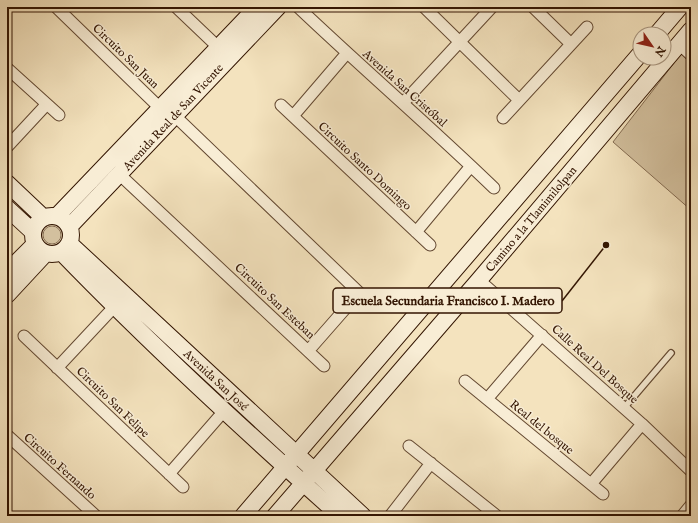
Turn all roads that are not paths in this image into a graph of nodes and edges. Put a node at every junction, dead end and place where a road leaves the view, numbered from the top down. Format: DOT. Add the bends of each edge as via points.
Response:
graph roads {
  1 [pos="56,7"];
  2 [pos="176,7"];
  3 [pos="257,7"];
  4 [pos="278,7"];
  5 [pos="298,7"];
  6 [pos="424,7"];
  7 [pos="492,7"];
  8 [pos="533,7"];
  9 [pos="680,7"];
  10 [pos="664,26"];
  11 [pos="588,27"];
  12 [pos="691,30"];
  13 [pos="459,42"];
  14 [pos="571,44"];
  15 [pos="679,44"];
  16 [pos="218,47"];
  17 [pos="347,53"];
  18 [pos="691,55"];
  19 [pos="632,63"];
  20 [pos="7,68"];
  21 [pos="519,100"];
  22 [pos="403,103"];
  23 [pos="46,105"];
  24 [pos="281,105"];
  25 [pos="167,112"];
  26 [pos="59,115"];
  27 [pos="293,116"];
  28 [pos="503,118"];
  29 [pos="7,147"];
  30 [pos="471,166"];
  31 [pos="119,174"];
  32 [pos="7,183"];
  33 [pos="494,188"];
  34 [pos="7,208"];
  35 [pos="50,217"];
  36 [pos="416,232"];
  37 [pos="52,242"];
  38 [pos="430,245"];
  39 [pos="7,272"];
  40 [pos="479,280"];
  41 [pos="360,293"];
  42 [pos="7,295"];
  43 [pos="371,304"];
  44 [pos="114,307"];
  45 [pos="542,335"];
  46 [pos="24,336"];
  47 [pos="309,350"];
  48 [pos="671,353"];
  49 [pos="324,366"];
  50 [pos="57,368"];
  51 [pos="465,381"];
  52 [pos="487,399"];
  53 [pos="624,408"];
  54 [pos="224,411"];
  55 [pos="642,424"];
  56 [pos="7,435"];
  57 [pos="409,446"];
  58 [pos="296,454"];
  59 [pos="431,463"];
  60 [pos="285,467"];
  61 [pos="314,470"];
  62 [pos="691,471"];
  63 [pos="169,474"];
  64 [pos="302,482"];
  65 [pos="591,484"];
  66 [pos="184,487"];
  67 [pos="603,494"];
  68 [pos="691,505"];
  69 [pos="96,516"];
  70 [pos="243,516"];
  71 [pos="275,516"];
  72 [pos="340,516"];
  73 [pos="363,516"];
  74 [pos="390,516"];
  75 [pos="497,516"];
  76 [pos="682,516"];
  1 -- 25 [label="street, Circuito San Juan"];
  2 -- 16 [label="street"];
  3 -- 16 [label="street, Avenida Real de San Vicente"];
  4 -- 25 [label="street, Avenida Real de San Vicente"];
  5 -- 17 [label="street, Avenida San Cristóbal"];
  6 -- 13 [label="street"];
  7 -- 13 [label="street"];
  8 -- 14 [label="street"];
  9 -- 10 [label="street"];
  11 -- 14 [label="street"];
  12 -- 15 [label="street, Camino a la Tlamimilolpan"];
  13 -- 21 [label="street"];
  13 -- 22 [label="street"];
  14 -- 21 [label="street"];
  15 -- 18 [label="street"];
  15 -- 40 [label="street, Camino a la Tlamimilolpan"];
  16 -- 25 [label="street, Avenida Real de San Vicente"];
  17 -- 22 [label="street, Avenida San Cristóbal"];
  17 -- 27 [label="street"];
  19 -- 58 [label="street, Camino a la Tlamimilolpan"];
  20 -- 23 [label="street"];
  21 -- 28 [label="street"];
  22 -- 30 [label="street, Avenida San Cristóbal"];
  23 -- 26 [label="street"];
  23 -- 29 [label="street"];
  24 -- 27 [label="street, Circuito Santo Domingo"];
  25 -- 31 [label="street, Avenida Real de San Vicente"];
  25 -- 35 [label="street, Avenida Real de San Vicente"];
  25 -- 41 [label="street"];
  27 -- 36 [label="street, Circuito Santo Domingo"];
  30 -- 33 [label="street, Avenida San Cristóbal"];
  30 -- 36 [label="street"];
  31 -- 37 [label="street, Avenida Real de San Vicente"];
  31 -- 47 [label="street, Circuito San Esteban"];
  32 -- 35 [label="street"];
  34 -- 37 [label="street, Avenida San José"];
  35 -- 37 [label="street" via="62,219"];
  35 -- 37 [label="street, Avenida Real de San Vicente" via="35,226"];
  36 -- 38 [label="street, Circuito Santo Domingo"];
  37 -- 39 [label="street, Avenida Real de San Vicente"];
  37 -- 42 [label="street, Avenida Real de San Vicente"];
  37 -- 44 [label="street, Avenida San José"];
  37 -- 58 [label="street, Avenida San José"];
  40 -- 45 [label="street, Calle Real Del Bosque"];
  40 -- 61 [label="street, Camino a la Tlamimilolpan"];
  41 -- 43 [label="street"];
  41 -- 47 [label="street, Circuito San Esteban"];
  44 -- 50 [label="street"];
  44 -- 54 [label="street, Avenida San José"];
  45 -- 52 [label="street"];
  45 -- 53 [label="street, Calle Real Del Bosque"];
  46 -- 50 [label="street, Circuito San Felipe"];
  47 -- 49 [label="street"];
  48 -- 53 [label="lane"];
  50 -- 63 [label="street, Circuito San Felipe"];
  51 -- 52 [label="street, Real del bosque"];
  52 -- 65 [label="street, Real del bosque"];
  53 -- 55 [label="street, Calle Real Del Bosque"];
  54 -- 60 [label="street, Avenida San José"];
  54 -- 63 [label="street"];
  55 -- 62 [label="street, Calle Real Del Bosque"];
  55 -- 65 [label="street"];
  56 -- 69 [label="street, Circuito Fernando"];
  57 -- 59 [label="street"];
  58 -- 60 [label="street, Camino a la Tlamimilolpan"];
  58 -- 61 [label="street, Avenida San José"];
  59 -- 74 [label="street"];
  59 -- 75 [label="street"];
  60 -- 64 [label="street, Avenida San José"];
  60 -- 70 [label="street, Camino a la Tlamimilolpan"];
  61 -- 64 [label="street, Camino a la Tlamimilolpan"];
  61 -- 73 [label="street, Avenida San José"];
  63 -- 66 [label="street, Circuito San Felipe"];
  64 -- 71 [label="street, Camino a la Tlamimilolpan"];
  64 -- 72 [label="street, Avenida San José"];
  65 -- 67 [label="street, Real del bosque"];
  68 -- 76 [label="street"];
}
